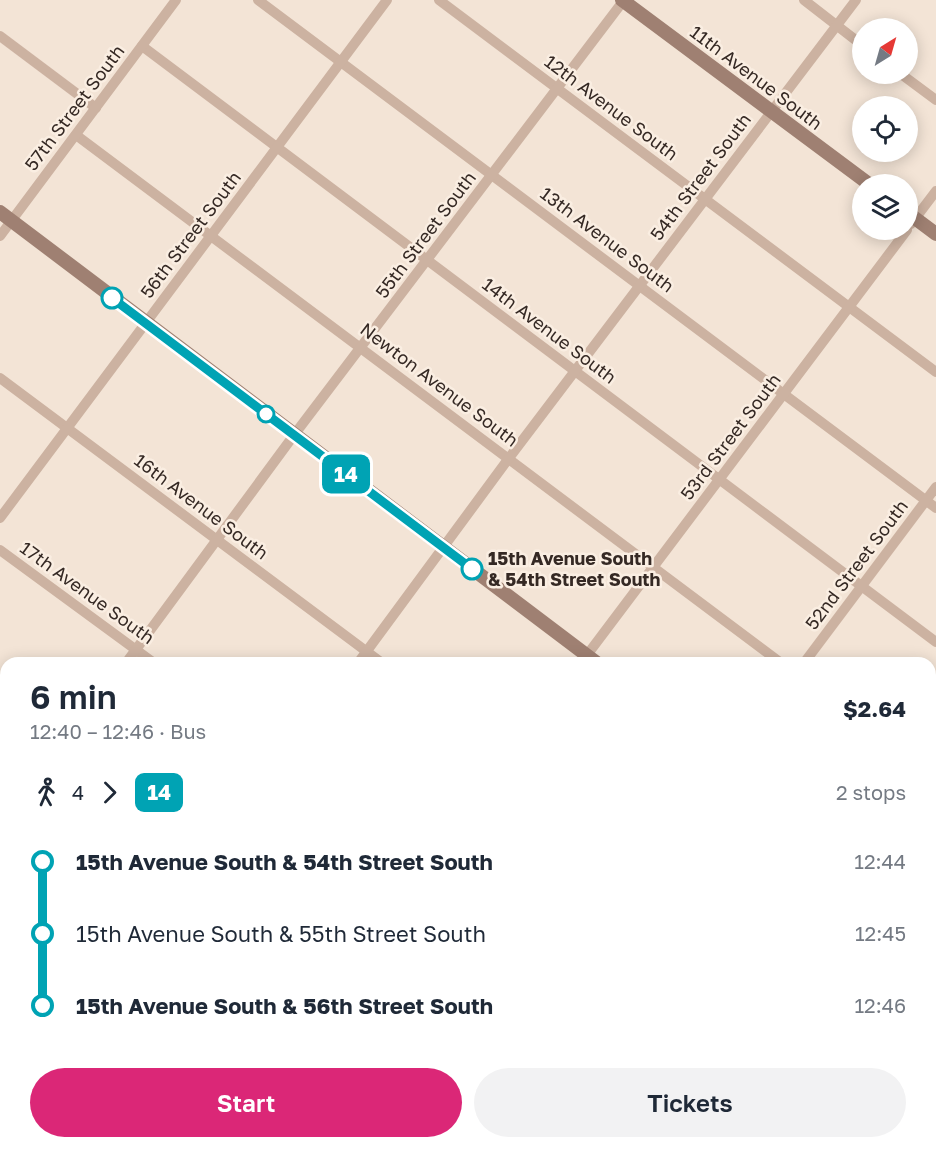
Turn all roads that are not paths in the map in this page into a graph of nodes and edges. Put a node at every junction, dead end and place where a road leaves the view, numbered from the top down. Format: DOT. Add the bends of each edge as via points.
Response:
graph roads {
  1 [pos="176,0"];
  2 [pos="258,0"];
  3 [pos="387,0"];
  4 [pos="439,0"];
  5 [pos="623,0"];
  6 [pos="804,0"];
  7 [pos="856,0"];
  8 [pos="837,25"];
  9 [pos="0,36"];
  10 [pos="852,37"];
  11 [pos="142,46"];
  12 [pos="341,62"];
  13 [pos="914,84"];
  14 [pos="558,87"];
  15 [pos="936,100"];
  16 [pos="96,108"];
  17 [pos="770,112"];
  18 [pos="76,135"];
  19 [pos="277,147"];
  20 [pos="855,174"];
  21 [pos="492,175"];
  22 [pos="936,190"];
  23 [pos="706,200"];
  24 [pos="918,211"];
  25 [pos="6,217"];
  26 [pos="918,226"];
  27 [pos="936,234"];
  28 [pos="211,235"];
  29 [pos="0,236"];
  30 [pos="896,240"];
  31 [pos="427,261"];
  32 [pos="640,285"];
  33 [pos="849,307"];
  34 [pos="146,323"];
  35 [pos="361,348"];
  36 [pos="575,372"];
  37 [pos="936,372"];
  38 [pos="0,378"];
  39 [pos="784,394"];
  40 [pos="68,428"];
  41 [pos="294,435"];
  42 [pos="509,458"];
  43 [pos="721,480"];
  44 [pos="936,487"];
  45 [pos="926,500"];
  46 [pos="936,508"];
  47 [pos="0,518"];
  48 [pos="218,540"];
  49 [pos="442,547"];
  50 [pos="0,550"];
  51 [pos="654,567"];
  52 [pos="862,586"];
  53 [pos="936,642"];
  54 [pos="136,650"];
  55 [pos="367,652"];
  56 [pos="131,657"];
  57 [pos="146,657"];
  58 [pos="363,657"];
  59 [pos="374,657"];
  60 [pos="585,657"];
  61 [pos="591,657"];
  62 [pos="773,657"];
  63 [pos="809,657"];
  1 -- 11 [label="street, 57th Street South"];
  2 -- 12 [label="street, 13th Avenue South"];
  3 -- 12 [label="street, 56th Street South"];
  4 -- 14 [label="street, 12th Avenue South"];
  5 -- 14 [label="street, 55th Street South"];
  5 -- 17 [label="street, 11th Avenue South"];
  6 -- 8 [label="street"];
  7 -- 8 [label="street, 54th Street South"];
  8 -- 10 [label="street"];
  8 -- 17 [label="street, 54th Street South"];
  9 -- 16 [label="street"];
  11 -- 16 [label="street, 57th Street South"];
  11 -- 19 [label="street, 14th Avenue South"];
  12 -- 19 [label="street, 56th Street South"];
  12 -- 21 [label="street, 13th Avenue South"];
  13 -- 15 [label="street"];
  14 -- 21 [label="street, 55th Street South"];
  14 -- 23 [label="street, 12th Avenue South"];
  16 -- 18 [label="street, 57th Street South"];
  17 -- 20 [label="street, 11th Avenue South"];
  17 -- 23 [label="street, 54th Street South"];
  18 -- 25 [label="street, 57th Street South"];
  18 -- 28 [label="street, Newton Avenue South"];
  19 -- 28 [label="street, 56th Street South"];
  19 -- 31 [label="street, 14th Avenue South"];
  21 -- 31 [label="street, 55th Street South"];
  21 -- 32 [label="street, 13th Avenue South"];
  22 -- 24 [label="street, 53rd Street South"];
  23 -- 32 [label="street, 54th Street South"];
  23 -- 33 [label="street, 12th Avenue South"];
  25 -- 29 [label="street, 57th Street South"];
  25 -- 34 [label="street"];
  26 -- 27 [label="street"];
  28 -- 34 [label="street, 56th Street South"];
  28 -- 35 [label="street, Newton Avenue South"];
  30 -- 33 [label="street, 53rd Street South"];
  31 -- 35 [label="street, 55th Street South"];
  31 -- 36 [label="street, 14th Avenue South"];
  32 -- 36 [label="street, 54th Street South"];
  32 -- 39 [label="street, 13th Avenue South"];
  33 -- 37 [label="street, 12th Avenue South"];
  33 -- 39 [label="street, 53rd Street South"];
  34 -- 40 [label="street, 56th Street South"];
  34 -- 41 [label="street"];
  35 -- 41 [label="street, 55th Street South"];
  35 -- 42 [label="street, Newton Avenue South"];
  36 -- 42 [label="street, 54th Street South"];
  36 -- 43 [label="street, 14th Avenue South"];
  38 -- 40 [label="street, 16th Avenue South"];
  39 -- 43 [label="street, 53rd Street South"];
  39 -- 45 [label="street, 13th Avenue South"];
  40 -- 47 [label="street, 56th Street South"];
  40 -- 48 [label="street, 16th Avenue South"];
  41 -- 48 [label="street, 55th Street South"];
  41 -- 49 [label="street"];
  42 -- 49 [label="street, 54th Street South"];
  42 -- 51 [label="street, Newton Avenue South"];
  43 -- 51 [label="street, 53rd Street South"];
  43 -- 52 [label="street, 14th Avenue South"];
  44 -- 45 [label="street, 52nd Street South"];
  45 -- 46 [label="street, 13th Avenue South"];
  45 -- 52 [label="street, 52nd Street South"];
  48 -- 54 [label="street, 55th Street South"];
  48 -- 55 [label="street, 16th Avenue South"];
  49 -- 55 [label="street, 54th Street South"];
  49 -- 60 [label="street"];
  50 -- 54 [label="street, 17th Avenue South"];
  51 -- 61 [label="street, 53rd Street South"];
  51 -- 62 [label="street, Newton Avenue South"];
  52 -- 53 [label="street, 14th Avenue South"];
  52 -- 63 [label="street, 52nd Street South"];
  54 -- 56 [label="street, 55th Street South"];
  54 -- 57 [label="street, 17th Avenue South"];
  55 -- 58 [label="street, 54th Street South"];
  55 -- 59 [label="street, 16th Avenue South"];
}
